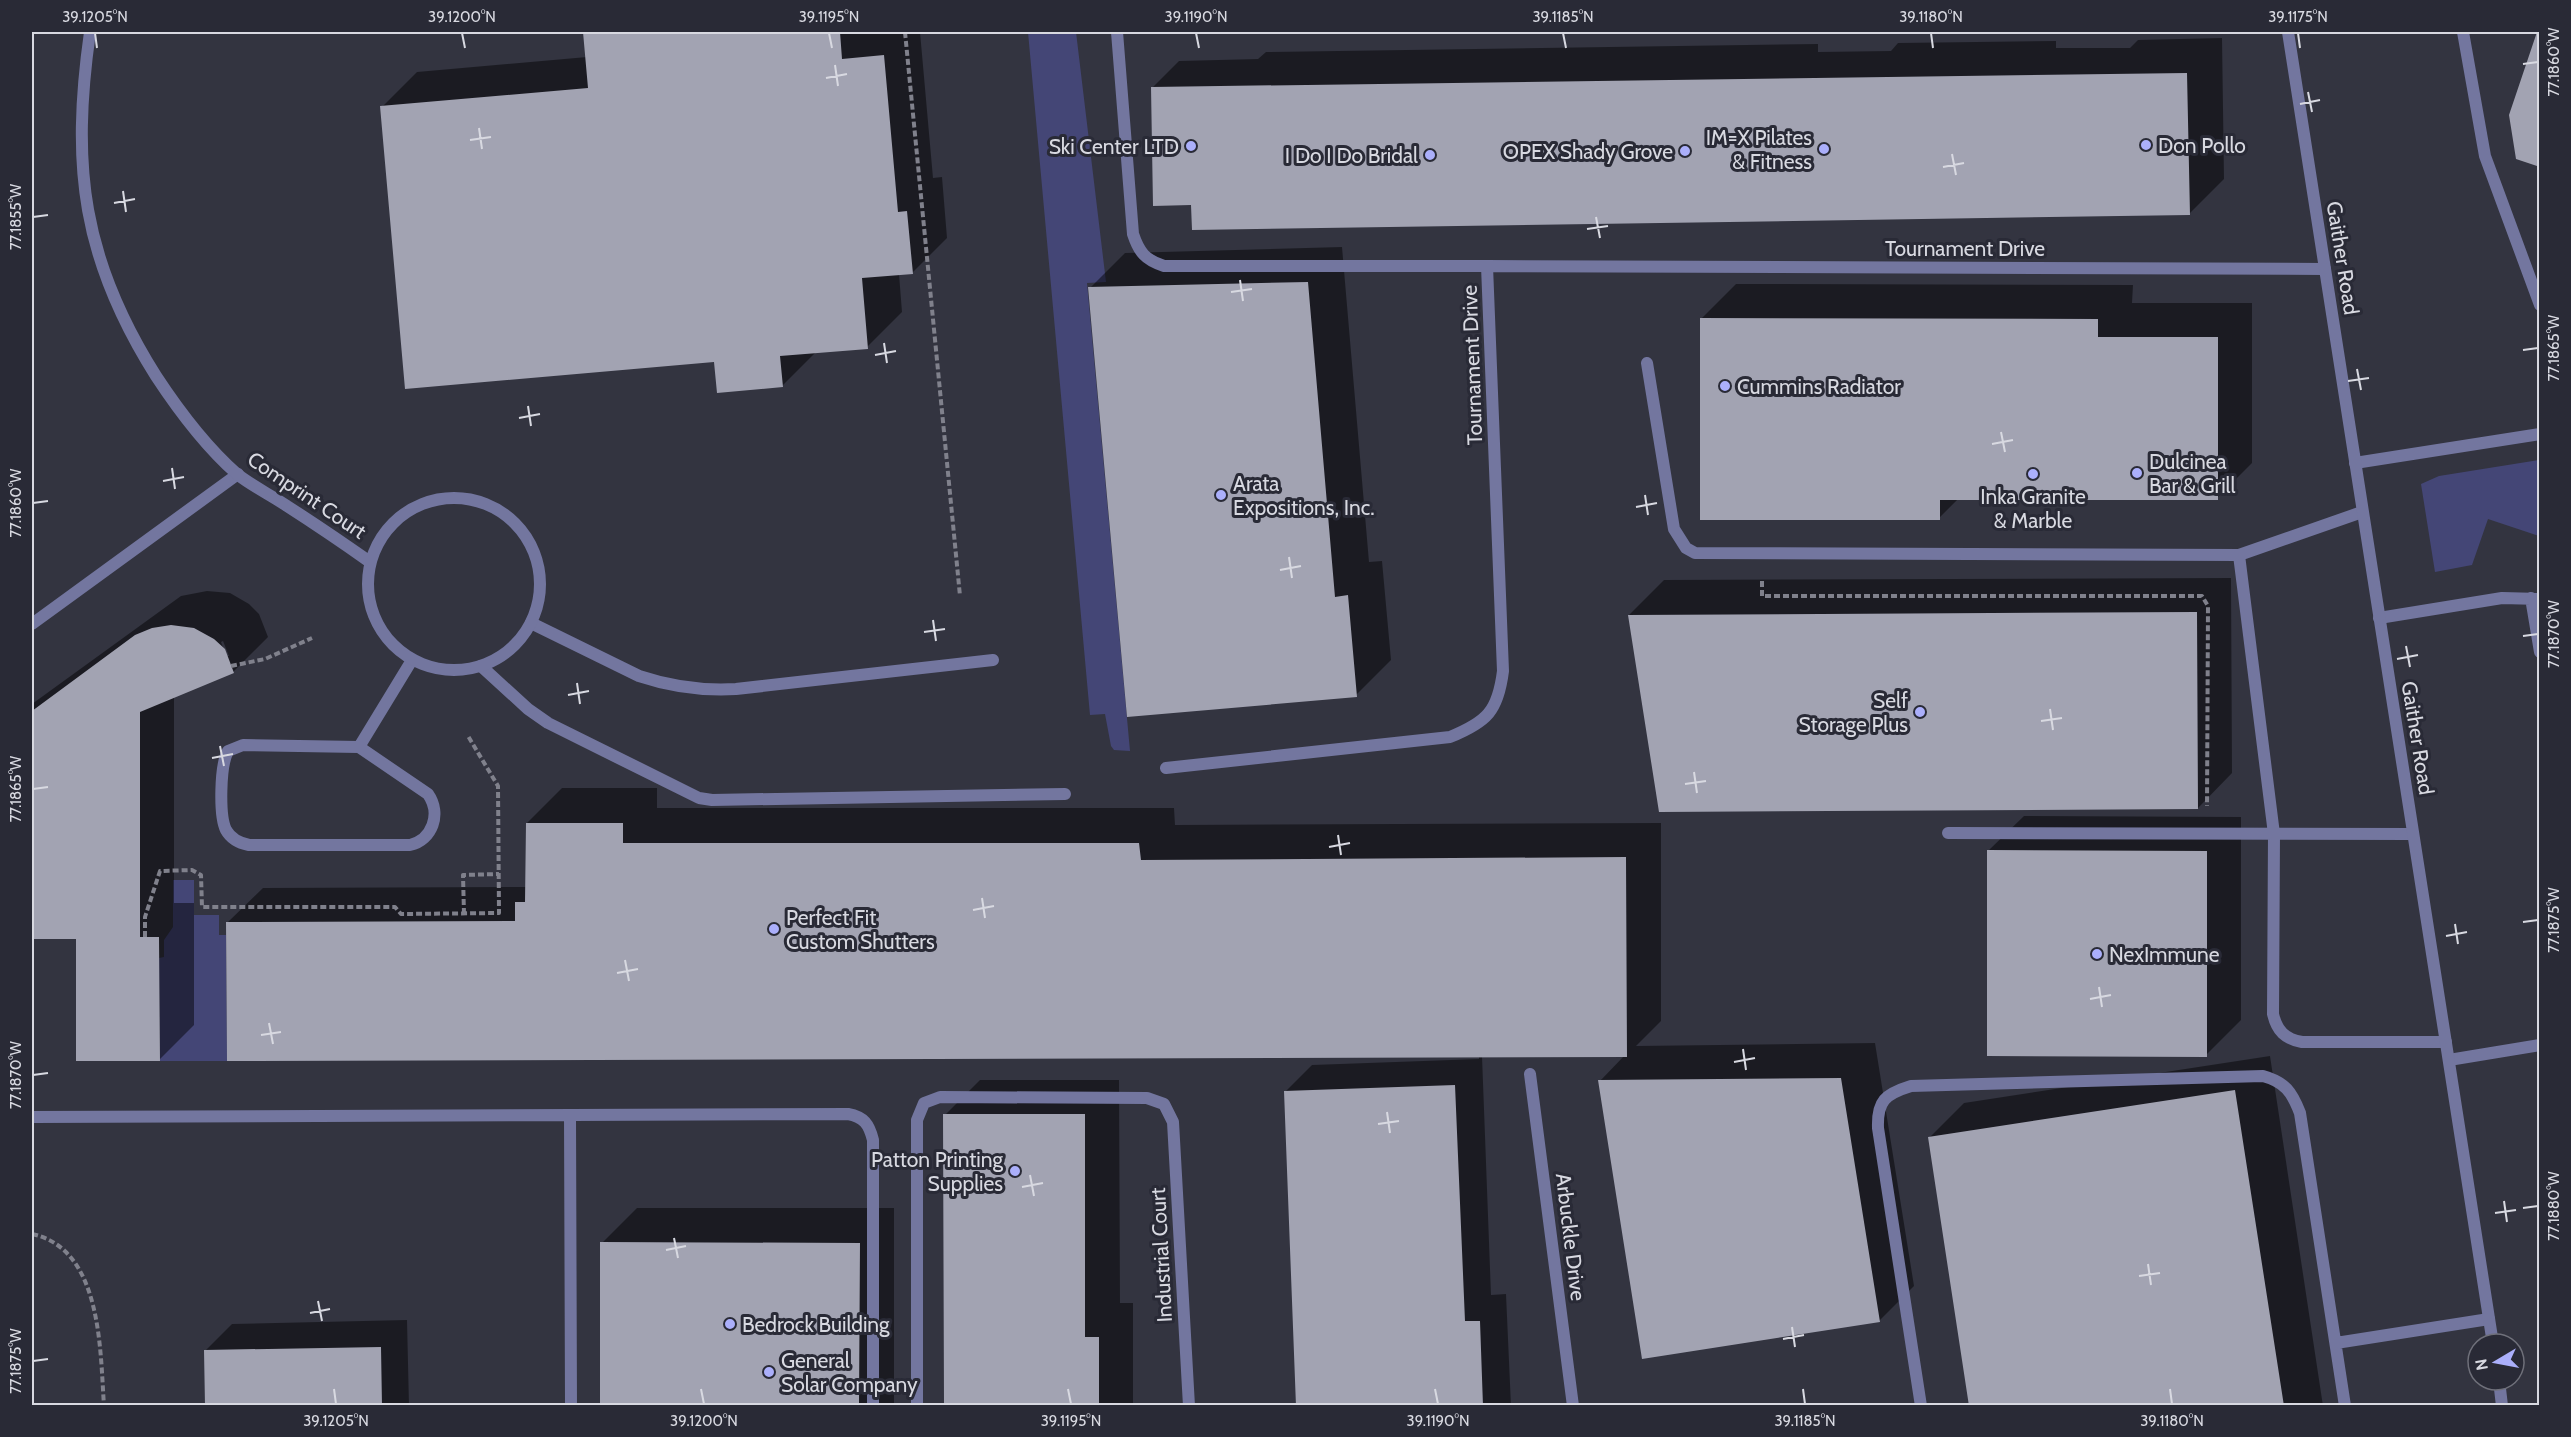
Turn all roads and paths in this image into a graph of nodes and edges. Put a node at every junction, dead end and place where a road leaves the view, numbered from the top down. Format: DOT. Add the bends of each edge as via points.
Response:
graph roads {
  1 [pos="90,32"];
  2 [pos="905,32"];
  3 [pos="1117,32"];
  4 [pos="2288,32"];
  5 [pos="2463,32"];
  6 [pos="1487,267"];
  7 [pos="2325,268"];
  8 [pos="2540,305"];
  9 [pos="1647,363"];
  10 [pos="2540,434"];
  11 [pos="2355,463"];
  12 [pos="238,474"];
  13 [pos="2362,512"];
  14 [pos="1762,554"];
  15 [pos="2239,555"];
  16 [pos="370,562"];
  17 [pos="960,596"];
  18 [pos="2535,599"];
  19 [pos="2379,618"];
  20 [pos="531,623"];
  21 [pos="32,624"];
  22 [pos="312,638"];
  23 [pos="2540,652"];
  24 [pos="412,660"];
  25 [pos="993,660"];
  26 [pos="231,666"];
  27 [pos="481,666"];
  28 [pos="468,736"];
  29 [pos="359,747"];
  30 [pos="1166,768"];
  31 [pos="1065,794"];
  32 [pos="1947,833"];
  33 [pos="2207,833"];
  34 [pos="2274,834"];
  35 [pos="2413,834"];
  36 [pos="499,874"];
  37 [pos="464,914"];
  38 [pos="145,937"];
  39 [pos="2446,1042"];
  40 [pos="2540,1046"];
  41 [pos="2449,1060"];
  42 [pos="1530,1074"];
  43 [pos="570,1115"];
  44 [pos="32,1117"];
  45 [pos="32,1234"];
  46 [pos="2489,1319"];
  47 [pos="2491,1332"];
  48 [pos="2336,1343"];
  49 [pos="104,1406"];
  50 [pos="571,1406"];
  51 [pos="873,1406"];
  52 [pos="917,1406"];
  53 [pos="1189,1406"];
  54 [pos="1573,1406"];
  55 [pos="1921,1406"];
  56 [pos="2345,1406"];
  1 -- 12 [label="street, Comprint Court" via="83,85 81,160 96,250 109,286 145,358 201,438"];
  2 -- 17 [label="path"];
  3 -- 6 [label="street" via="1132,234 1143,256 1152,262 1164,266"];
  4 -- 7 [label="street, Gaither Road"];
  5 -- 8 [label="street" via="2485,156"];
  6 -- 7 [label="street, Tournament Drive"];
  6 -- 30 [label="street, Tournament Drive" via="1503,671 1500,694 1490,713 1473,728 1450,737"];
  7 -- 11 [label="street, Gaither Road"];
  9 -- 14 [label="street" via="1679,540 1695,553"];
  10 -- 11 [label="street"];
  11 -- 13 [label="street, Gaither Road"];
  12 -- 16 [label="street, Comprint Court"];
  12 -- 21 [label="street"];
  13 -- 15 [label="street"];
  13 -- 19 [label="street, Gaither Road"];
  14 -- 15 [label="street"];
  14 -- 33 [label="path" via="1762,596 2202,596 2208,606"];
  15 -- 34 [label="street"];
  16 -- 20 [label="street, Comprint Court" via="381,538 398,518 419,504 454,498 496,508 516,525 531,546 539,572 539,598"];
  16 -- 24 [label="street, Comprint Court" via="370,608 394,647"];
  18 -- 19 [label="street" via="2502,598"];
  18 -- 23 [label="street"];
  19 -- 35 [label="street, Gaither Road"];
  20 -- 25 [label="street" via="639,676 697,690 736,690"];
  20 -- 27 [label="street, Comprint Court" via="519,642 501,657"];
  22 -- 26 [label="path" via="265,659"];
  24 -- 27 [label="street, Comprint Court" via="447,671"];
  24 -- 29 [label="street"];
  27 -- 31 [label="street" via="548,723 699,798"];
  28 -- 36 [label="path" via="498,786"];
  29 -- 29 [label="street" via="243,745 228,751 223,766 225,829 239,842 249,845 410,845 426,838 434,821 431,798"];
  32 -- 33 [label="street"];
  33 -- 34 [label="street"];
  34 -- 35 [label="street"];
  34 -- 39 [label="street" via="2273,1014 2283,1034 2302,1042"];
  35 -- 39 [label="street, Gaither Road"];
  36 -- 37 [label="path" via="499,913"];
  36 -- 37 [label="path" via="464,875"];
  37 -- 38 [label="path" via="401,914 395,907 202,907 201,875 192,870 160,871 145,917"];
  39 -- 41 [label="street, Gaither Road"];
  40 -- 41 [label="street"];
  41 -- 46 [label="street, Gaither Road"];
  42 -- 54 [label="street, Arbuckle Drive"];
  43 -- 44 [label="street"];
  43 -- 50 [label="street"];
  43 -- 51 [label="street" via="848,1114 866,1121 873,1140"];
  45 -- 49 [label="path" via="59,1245 81,1273 97,1330"];
  46 -- 47 [label="street, Gaither Road"];
  46 -- 48 [label="street"];
  48 -- 55 [label="street" via="2300,1113 2287,1086 2276,1079 2263,1076 1911,1086 1884,1099 1878,1112"];
  48 -- 56 [label="street"];
  52 -- 53 [label="street, Industrial Court" via="917,1120 924,1103 940,1097 1147,1098 1164,1104 1173,1122"];
}
